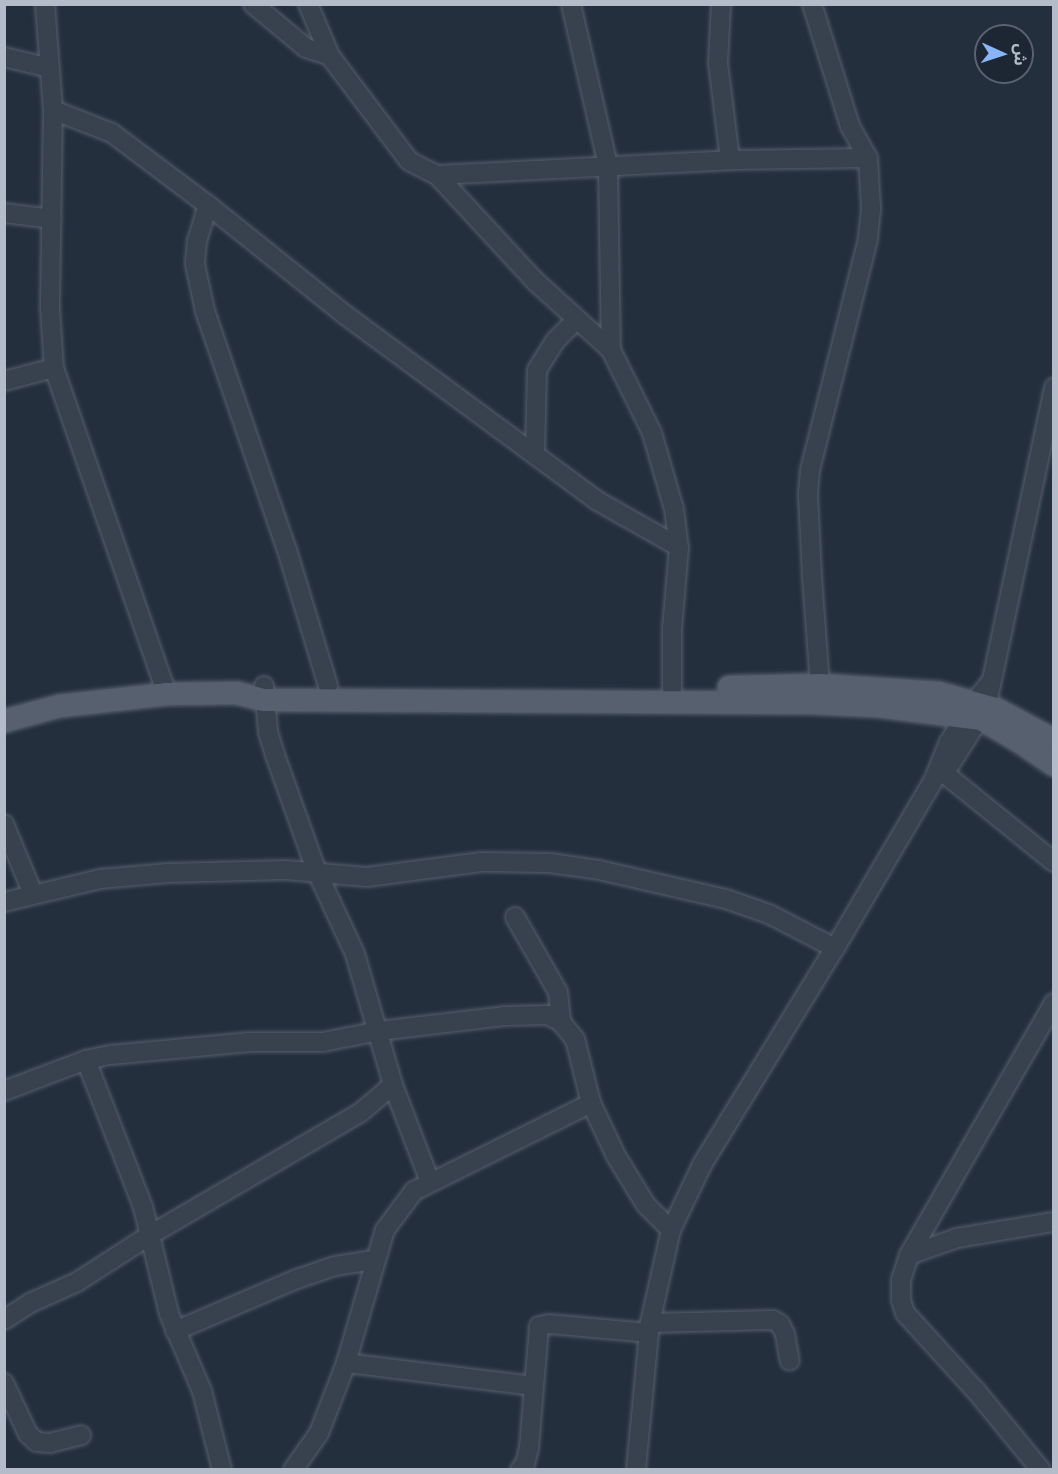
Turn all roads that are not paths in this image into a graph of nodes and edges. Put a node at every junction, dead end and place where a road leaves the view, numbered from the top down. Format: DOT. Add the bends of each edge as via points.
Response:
graph roads {
  1 [pos="45,4"];
  2 [pos="253,4"];
  3 [pos="308,4"];
  4 [pos="571,4"];
  5 [pos="721,4"];
  6 [pos="812,4"];
  7 [pos="330,56"];
  8 [pos="4,57"];
  9 [pos="50,68"];
  10 [pos="53,111"];
  11 [pos="868,158"];
  12 [pos="730,160"];
  13 [pos="608,166"];
  14 [pos="437,175"];
  15 [pos="208,205"];
  16 [pos="4,213"];
  17 [pos="52,219"];
  18 [pos="576,320"];
  19 [pos="611,350"];
  20 [pos="54,368"];
  21 [pos="4,381"];
  22 [pos="1053,387"];
  23 [pos="535,455"];
  24 [pos="679,547"];
  25 [pos="820,685"];
  26 [pos="328,686"];
  27 [pos="672,689"];
  28 [pos="264,693"];
  29 [pos="167,694"];
  30 [pos="977,712"];
  31 [pos="4,721"];
  32 [pos="1053,739"];
  33 [pos="1053,765"];
  34 [pos="939,776"];
  35 [pos="4,824"];
  36 [pos="1053,862"];
  37 [pos="317,872"];
  38 [pos="33,894"];
  39 [pos="4,902"];
  40 [pos="515,917"];
  41 [pos="835,948"];
  42 [pos="1053,1003"];
  43 [pos="561,1022"];
  44 [pos="379,1031"];
  45 [pos="86,1060"];
  46 [pos="393,1085"];
  47 [pos="4,1091"];
  48 [pos="591,1103"];
  49 [pos="430,1182"];
  50 [pos="1053,1222"];
  51 [pos="671,1230"];
  52 [pos="150,1236"];
  53 [pos="909,1255"];
  54 [pos="374,1260"];
  55 [pos="4,1320"];
  56 [pos="650,1328"];
  57 [pos="175,1331"];
  58 [pos="790,1361"];
  59 [pos="346,1363"];
  60 [pos="4,1383"];
  61 [pos="534,1386"];
  62 [pos="81,1435"];
  63 [pos="222,1470"];
  64 [pos="293,1470"];
  65 [pos="520,1470"];
  66 [pos="636,1470"];
  67 [pos="1041,1470"];
  1 -- 9 [label="street"];
  2 -- 7 [label="street" via="306,48"];
  3 -- 7 [label="street"];
  4 -- 13 [label="street"];
  5 -- 12 [label="street" via="718,63"];
  6 -- 11 [label="street" via="850,126"];
  7 -- 14 [label="street" via="409,160"];
  8 -- 9 [label="street"];
  9 -- 10 [label="street"];
  10 -- 15 [label="street" via="112,133"];
  10 -- 17 [label="street"];
  11 -- 12 [label="street"];
  11 -- 25 [label="street" via="868,239 810,470 808,495"];
  12 -- 13 [label="street"];
  13 -- 14 [label="street"];
  13 -- 19 [label="street"];
  14 -- 18 [label="street"];
  15 -- 23 [label="street" via="344,314"];
  15 -- 26 [label="street" via="197,240 195,264 205,311 287,550"];
  16 -- 17 [label="street"];
  17 -- 20 [label="street" via="50,309"];
  18 -- 19 [label="street"];
  18 -- 23 [label="street" via="555,341 537,370"];
  19 -- 24 [label="street" via="652,433 668,480"];
  20 -- 21 [label="street"];
  20 -- 29 [label="street"];
  22 -- 30 [label="street" via="991,682"];
  23 -- 24 [label="street" via="596,500"];
  24 -- 27 [label="street" via="672,628"];
  25 -- 27 [label="main road"];
  25 -- 30 [label="main road" via="939,693"];
  26 -- 27 [label="main road"];
  26 -- 28 [label="main road"];
  28 -- 29 [label="main road"];
  28 -- 30 [label="main road" via="812,703"];
  28 -- 37 [label="street" via="274,755"];
  29 -- 31 [label="main road" via="60,706"];
  30 -- 32 [label="main road" via="1013,717"];
  30 -- 33 [label="main road"];
  30 -- 34 [label="street" via="941,758"];
  34 -- 36 [label="street"];
  34 -- 41 [label="street"];
  35 -- 38 [label="street"];
  37 -- 38 [label="street" via="168,873 100,879"];
  37 -- 41 [label="street" via="367,877 481,862 550,863 599,870 726,899 769,914"];
  37 -- 44 [label="street" via="354,954"];
  38 -- 39 [label="street"];
  40 -- 43 [label="street" via="558,992"];
  41 -- 51 [label="street" via="703,1163"];
  42 -- 53 [label="street"];
  43 -- 44 [label="street" via="535,1014"];
  43 -- 48 [label="street" via="575,1039"];
  44 -- 45 [label="street" via="323,1042 250,1042 136,1051"];
  44 -- 46 [label="street"];
  45 -- 47 [label="street"];
  45 -- 52 [label="street" via="143,1207"];
  46 -- 49 [label="street"];
  46 -- 52 [label="street" via="372,1106"];
  48 -- 49 [label="street"];
  48 -- 51 [label="street" via="616,1156 646,1205"];
  49 -- 54 [label="street" via="414,1191 385,1230"];
  50 -- 53 [label="street" via="957,1238"];
  51 -- 56 [label="street"];
  52 -- 55 [label="street" via="77,1282 30,1303"];
  52 -- 57 [label="street"];
  53 -- 67 [label="street" via="901,1281 905,1313"];
  54 -- 57 [label="street" via="335,1266 297,1279"];
  54 -- 59 [label="street"];
  56 -- 58 [label="street" via="773,1320 785,1334"];
  56 -- 61 [label="street" via="539,1326"];
  56 -- 66 [label="street"];
  57 -- 63 [label="street" via="202,1391"];
  59 -- 61 [label="street"];
  59 -- 64 [label="street" via="319,1433"];
  60 -- 62 [label="street" via="28,1434 37,1442 50,1443"];
  61 -- 65 [label="street" via="529,1448"];
}
